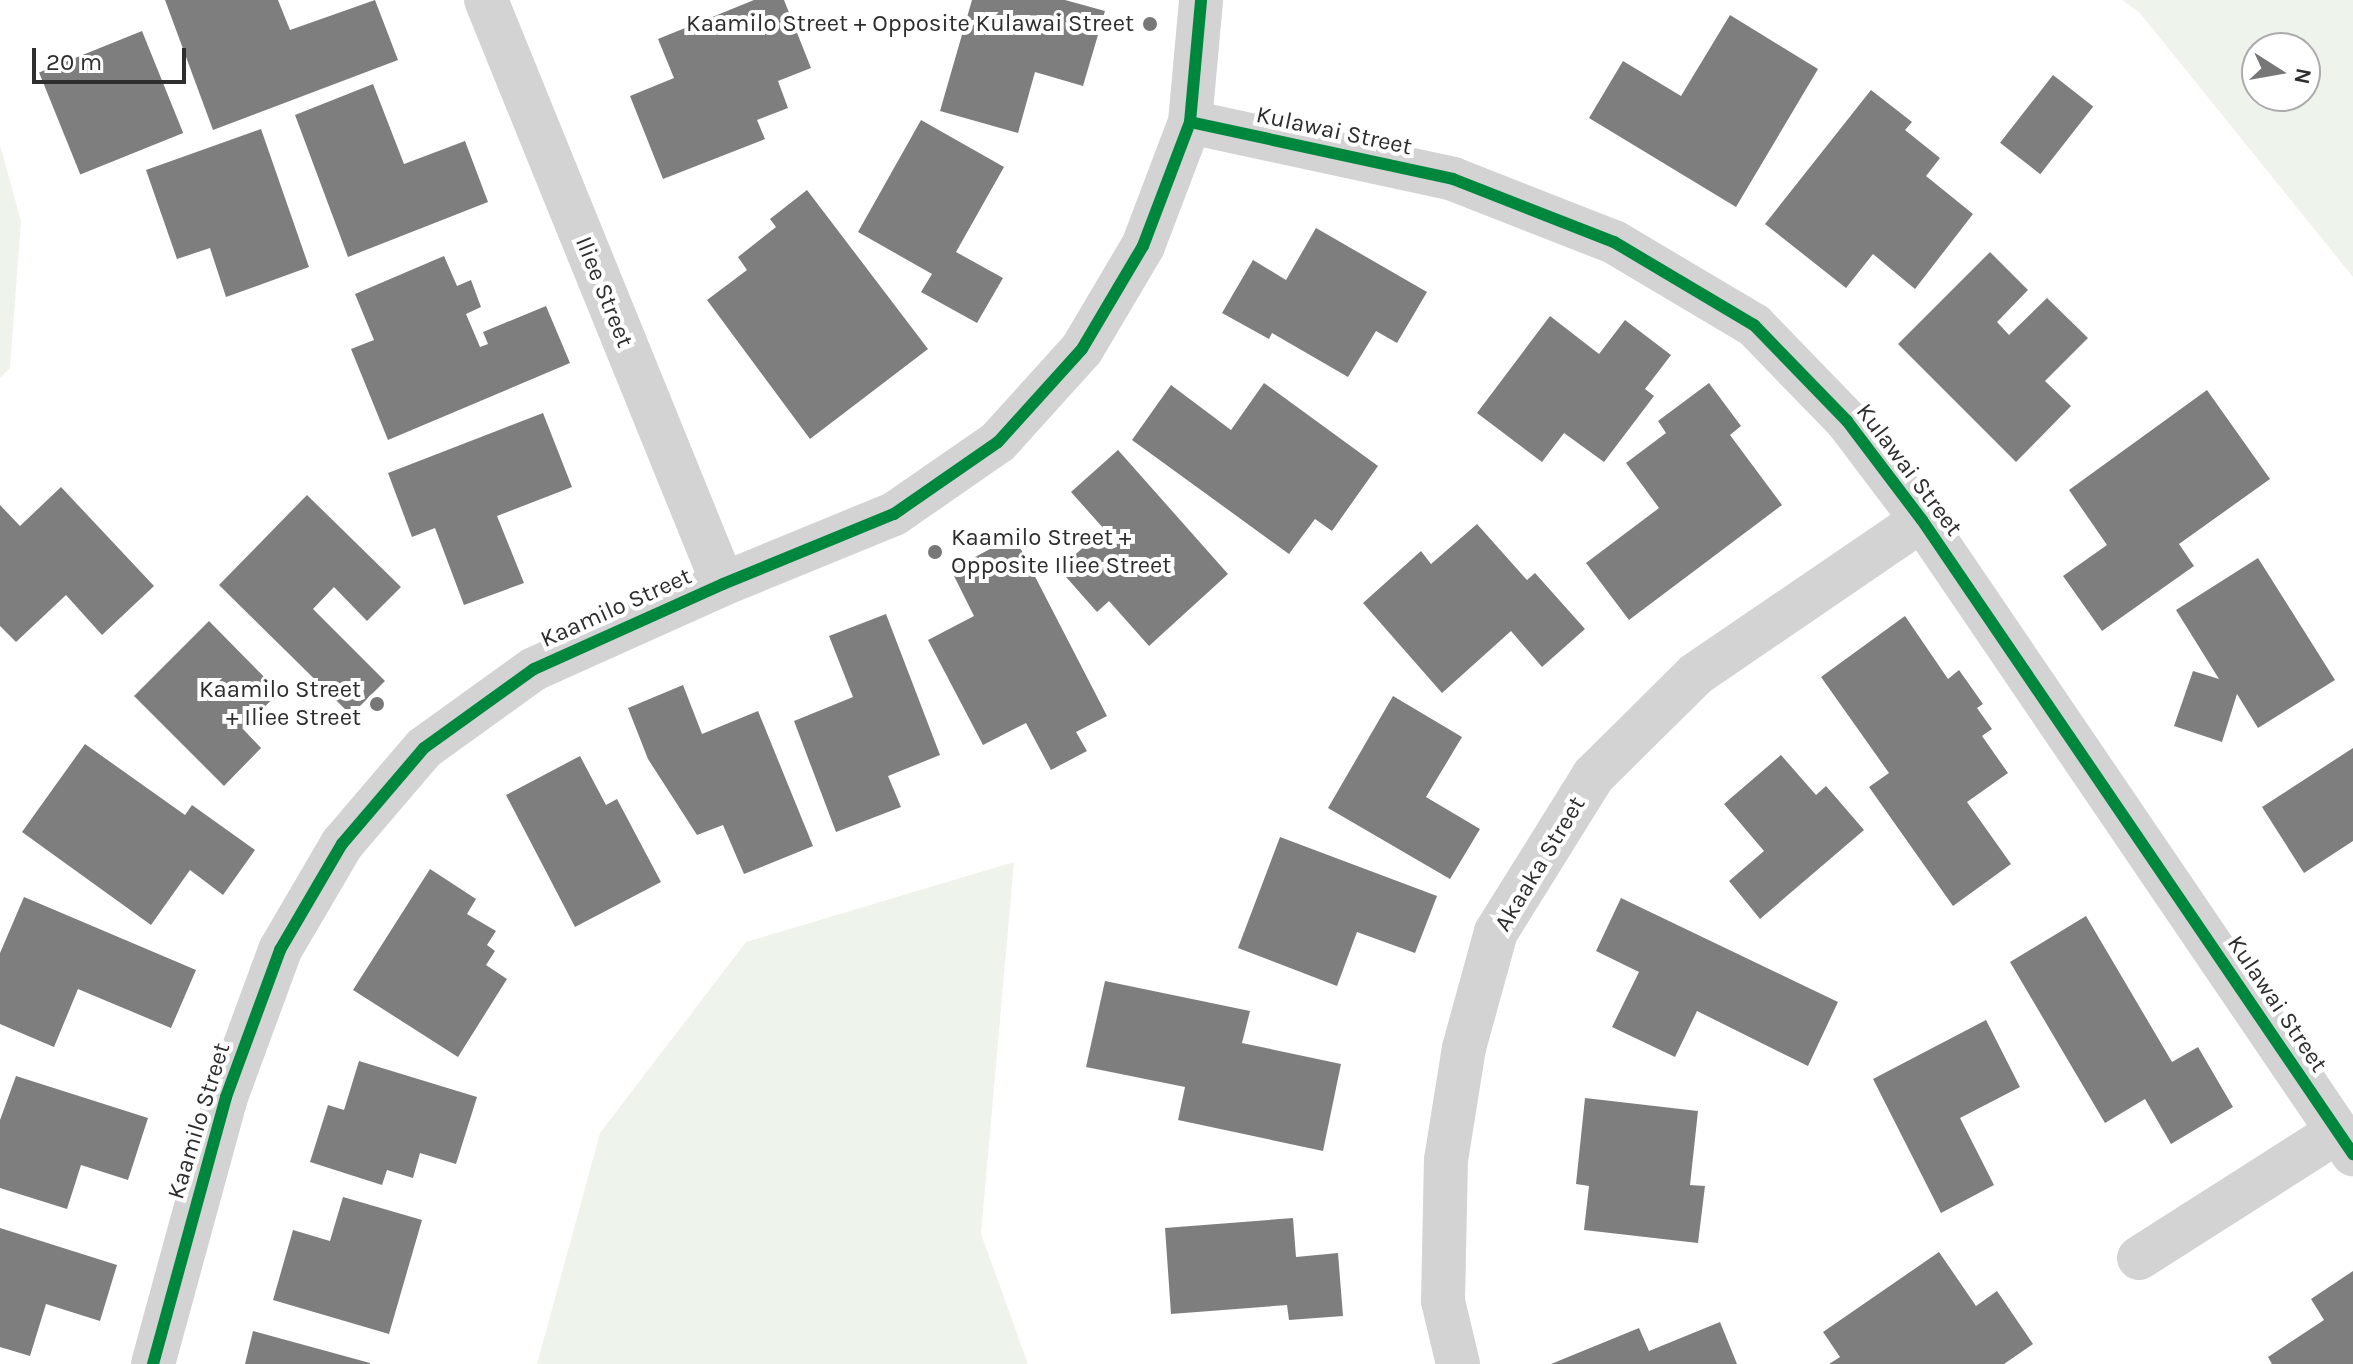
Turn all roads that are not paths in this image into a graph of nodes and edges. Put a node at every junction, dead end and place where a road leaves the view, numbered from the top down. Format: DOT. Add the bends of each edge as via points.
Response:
graph roads {
  1 [pos="486,0"];
  2 [pos="1201,0"];
  3 [pos="1190,122"];
  4 [pos="1922,520"];
  5 [pos="723,584"];
  6 [pos="2345,1143"];
  7 [pos="2139,1258"];
  8 [pos="153,1364"];
  9 [pos="1458,1364"];
  1 -- 5 [label="street, Iliee Street"];
  2 -- 3 [label="street, Kaamilo Street"];
  3 -- 4 [label="street, Kulawai Street" via="1453,179 1614,242 1754,325 1847,421"];
  3 -- 5 [label="street, Kaamilo Street" via="1143,246 1082,349 998,442 894,514"];
  4 -- 6 [label="street, Kulawai Street"];
  4 -- 9 [label="street, Akaaka Street" via="1696,674 1593,776 1496,932 1464,1048 1446,1160 1443,1301"];
  5 -- 8 [label="street, Kaamilo Street" via="534,669 424,748 342,844 280,950 237,1067"];
  6 -- 7 [label="street"];
}
